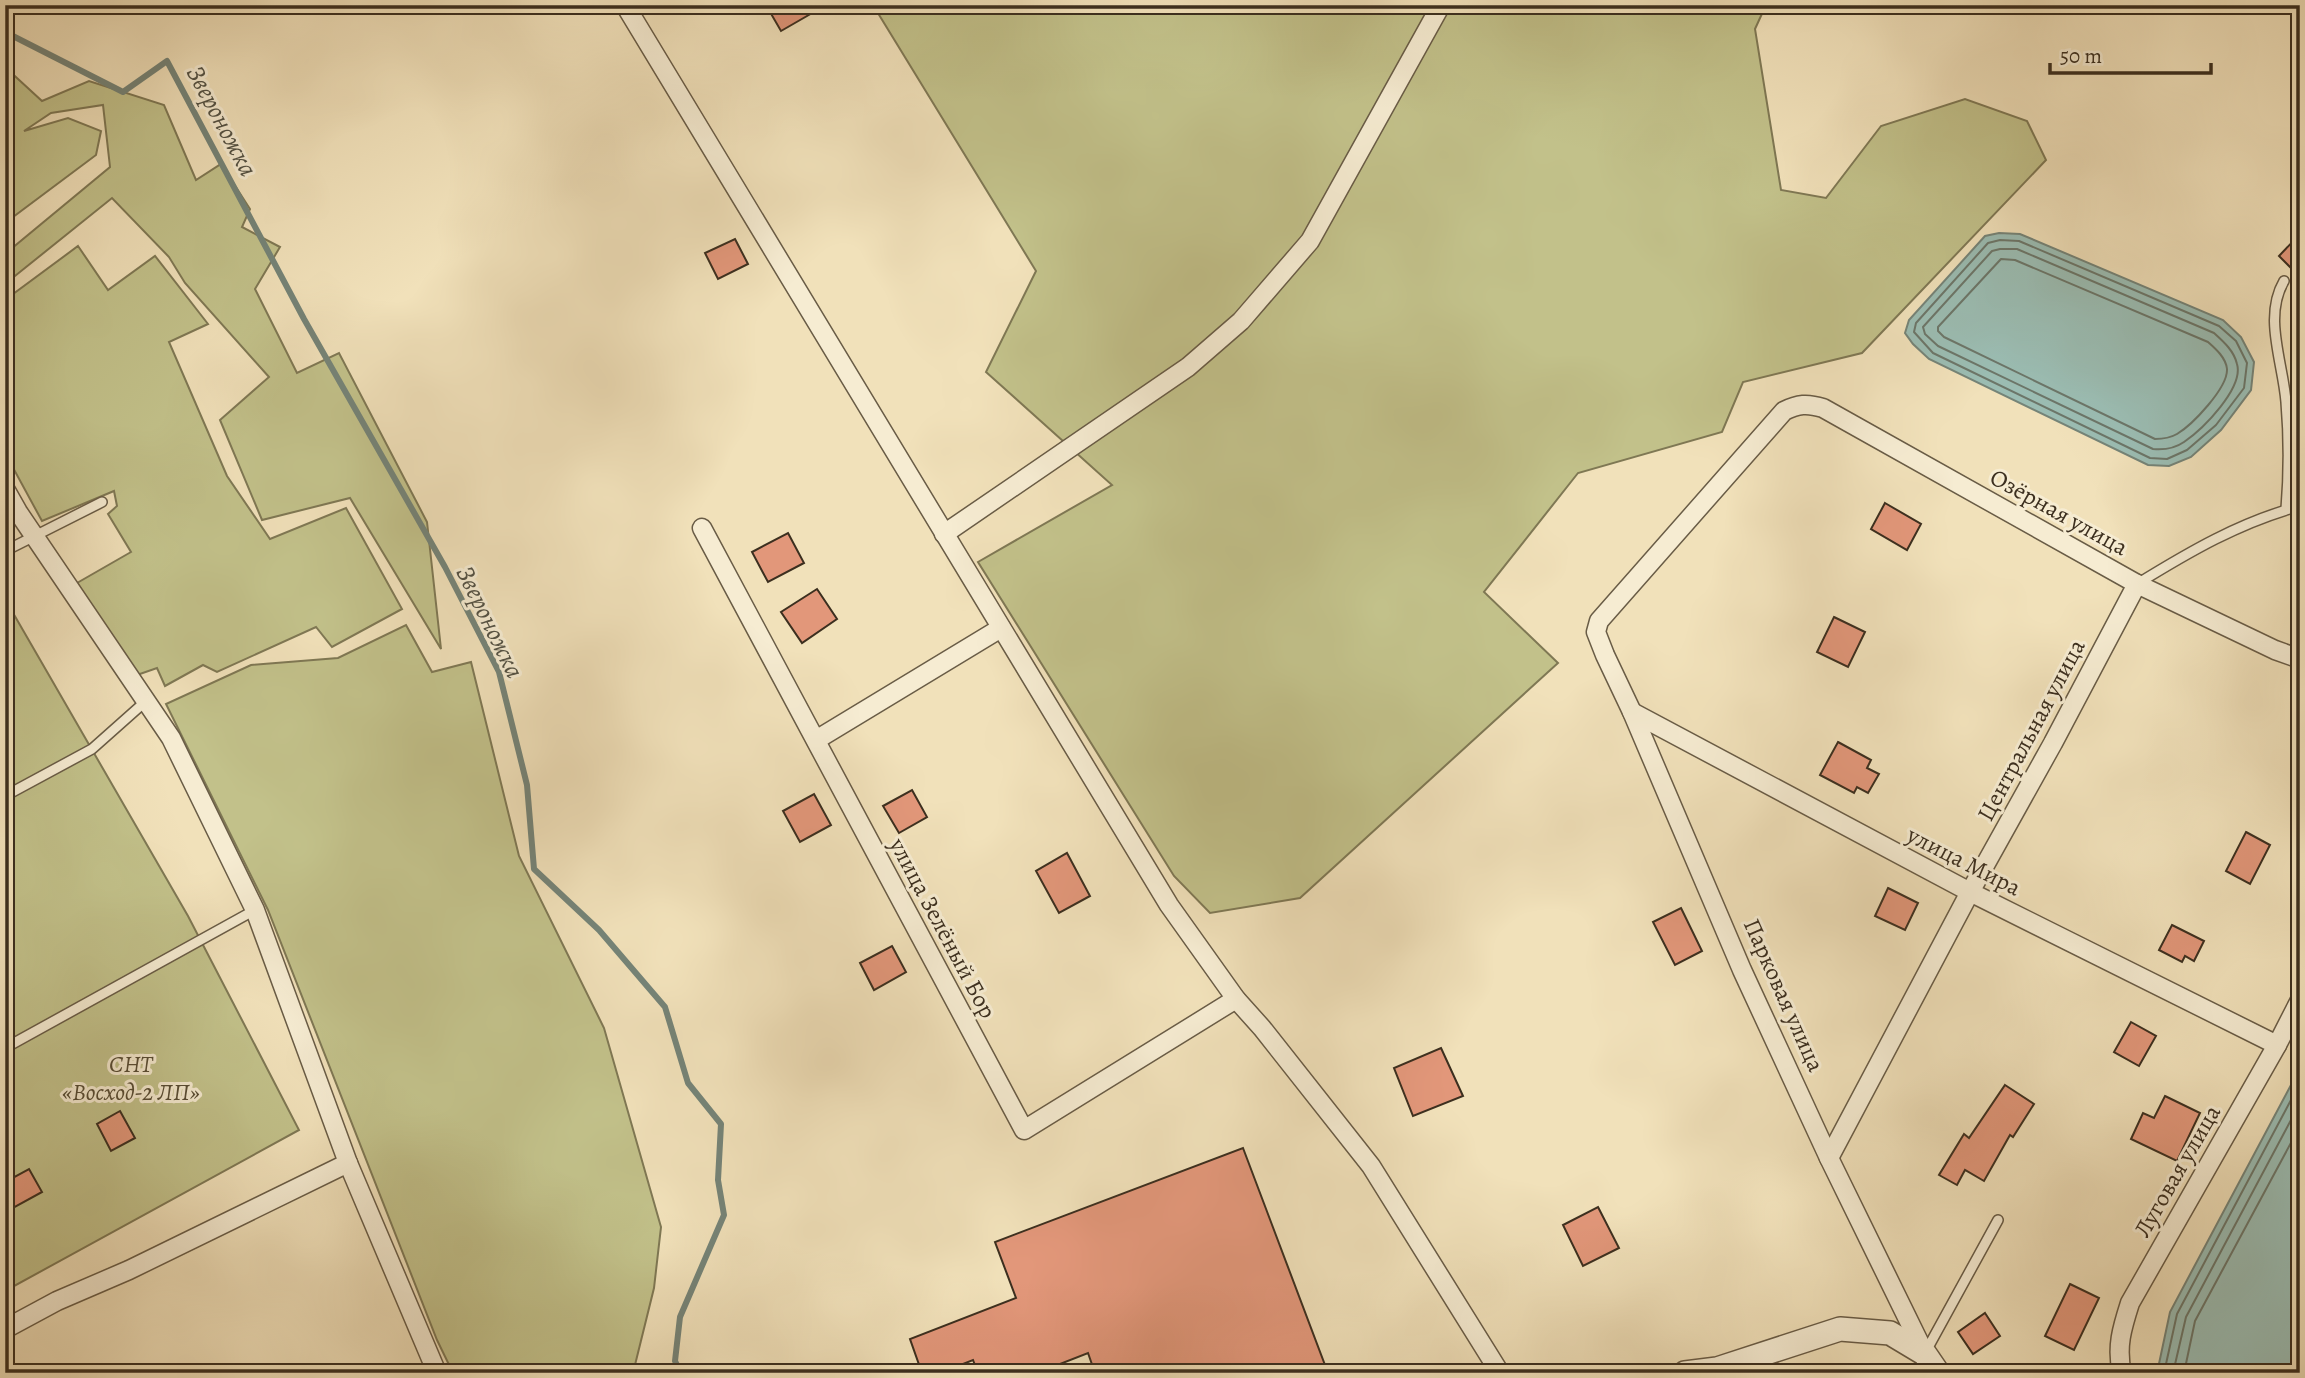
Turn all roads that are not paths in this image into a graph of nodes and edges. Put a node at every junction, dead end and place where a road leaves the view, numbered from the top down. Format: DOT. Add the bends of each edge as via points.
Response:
graph roads {
  1 [pos="625,5"];
  2 [pos="1441,5"];
  3 [pos="2284,281"];
  4 [pos="5,489"];
  5 [pos="102,502"];
  6 [pos="2300,506"];
  7 [pos="2286,509"];
  8 [pos="702,528"];
  9 [pos="944,534"];
  10 [pos="34,536"];
  11 [pos="5,551"];
  12 [pos="2137,584"];
  13 [pos="1001,628"];
  14 [pos="1596,632"];
  15 [pos="2300,659"];
  16 [pos="146,701"];
  17 [pos="1632,712"];
  18 [pos="816,740"];
  19 [pos="5,796"];
  20 [pos="1970,892"];
  21 [pos="255,911"];
  22 [pos="1236,999"];
  23 [pos="2300,1000"];
  24 [pos="2277,1045"];
  25 [pos="5,1048"];
  26 [pos="1829,1158"];
  27 [pos="348,1163"];
  28 [pos="1998,1220"];
  29 [pos="5,1329"];
  30 [pos="1931,1363"];
  31 [pos="1714,1371"];
  32 [pos="437,1373"];
  33 [pos="1500,1373"];
  34 [pos="1685,1373"];
  35 [pos="2122,1373"];
  1 -- 9 [label="street"];
  2 -- 9 [label="street" via="1310,241 1241,321 1188,367"];
  3 -- 7 [label="lane" via="2273,313 2290,458"];
  4 -- 10 [label="street"];
  5 -- 10 [label="lane"];
  6 -- 7 [label="lane"];
  7 -- 12 [label="lane" via="2209,540"];
  8 -- 18 [label="street, улица Зелёный Бор"];
  9 -- 13 [label="street"];
  10 -- 11 [label="lane"];
  10 -- 16 [label="street"];
  12 -- 14 [label="street, Озёрная улица" via="1823,408 1797,404 1784,411 1599,621"];
  12 -- 15 [label="street, Озёрная улица"];
  12 -- 20 [label="street, Центральная улица"];
  13 -- 18 [label="street"];
  13 -- 22 [label="street" via="1169,905"];
  14 -- 17 [label="street, Парковая улица"];
  16 -- 19 [label="lane" via="92,750"];
  16 -- 21 [label="street" via="171,738"];
  17 -- 20 [label="street, улица Мира"];
  17 -- 26 [label="street, Парковая улица" via="1742,970"];
  18 -- 22 [label="street, улица Зелёный Бор" via="1024,1130"];
  20 -- 24 [label="street, улица Мира"];
  20 -- 26 [label="street, Центральная улица"];
  21 -- 25 [label="lane"];
  21 -- 27 [label="street"];
  22 -- 33 [label="street" via="1371,1166"];
  23 -- 24 [label="street, Луговая улица"];
  24 -- 35 [label="street, Луговая улица" via="2130,1303 2120,1335"];
  26 -- 30 [label="street, Парковая улица"];
  27 -- 29 [label="street"];
  27 -- 32 [label="street"];
  28 -- 30 [label="lane"];
  30 -- 31 [label="street" via="1890,1333 1840,1329"];
  31 -- 34 [label="street"];
}
